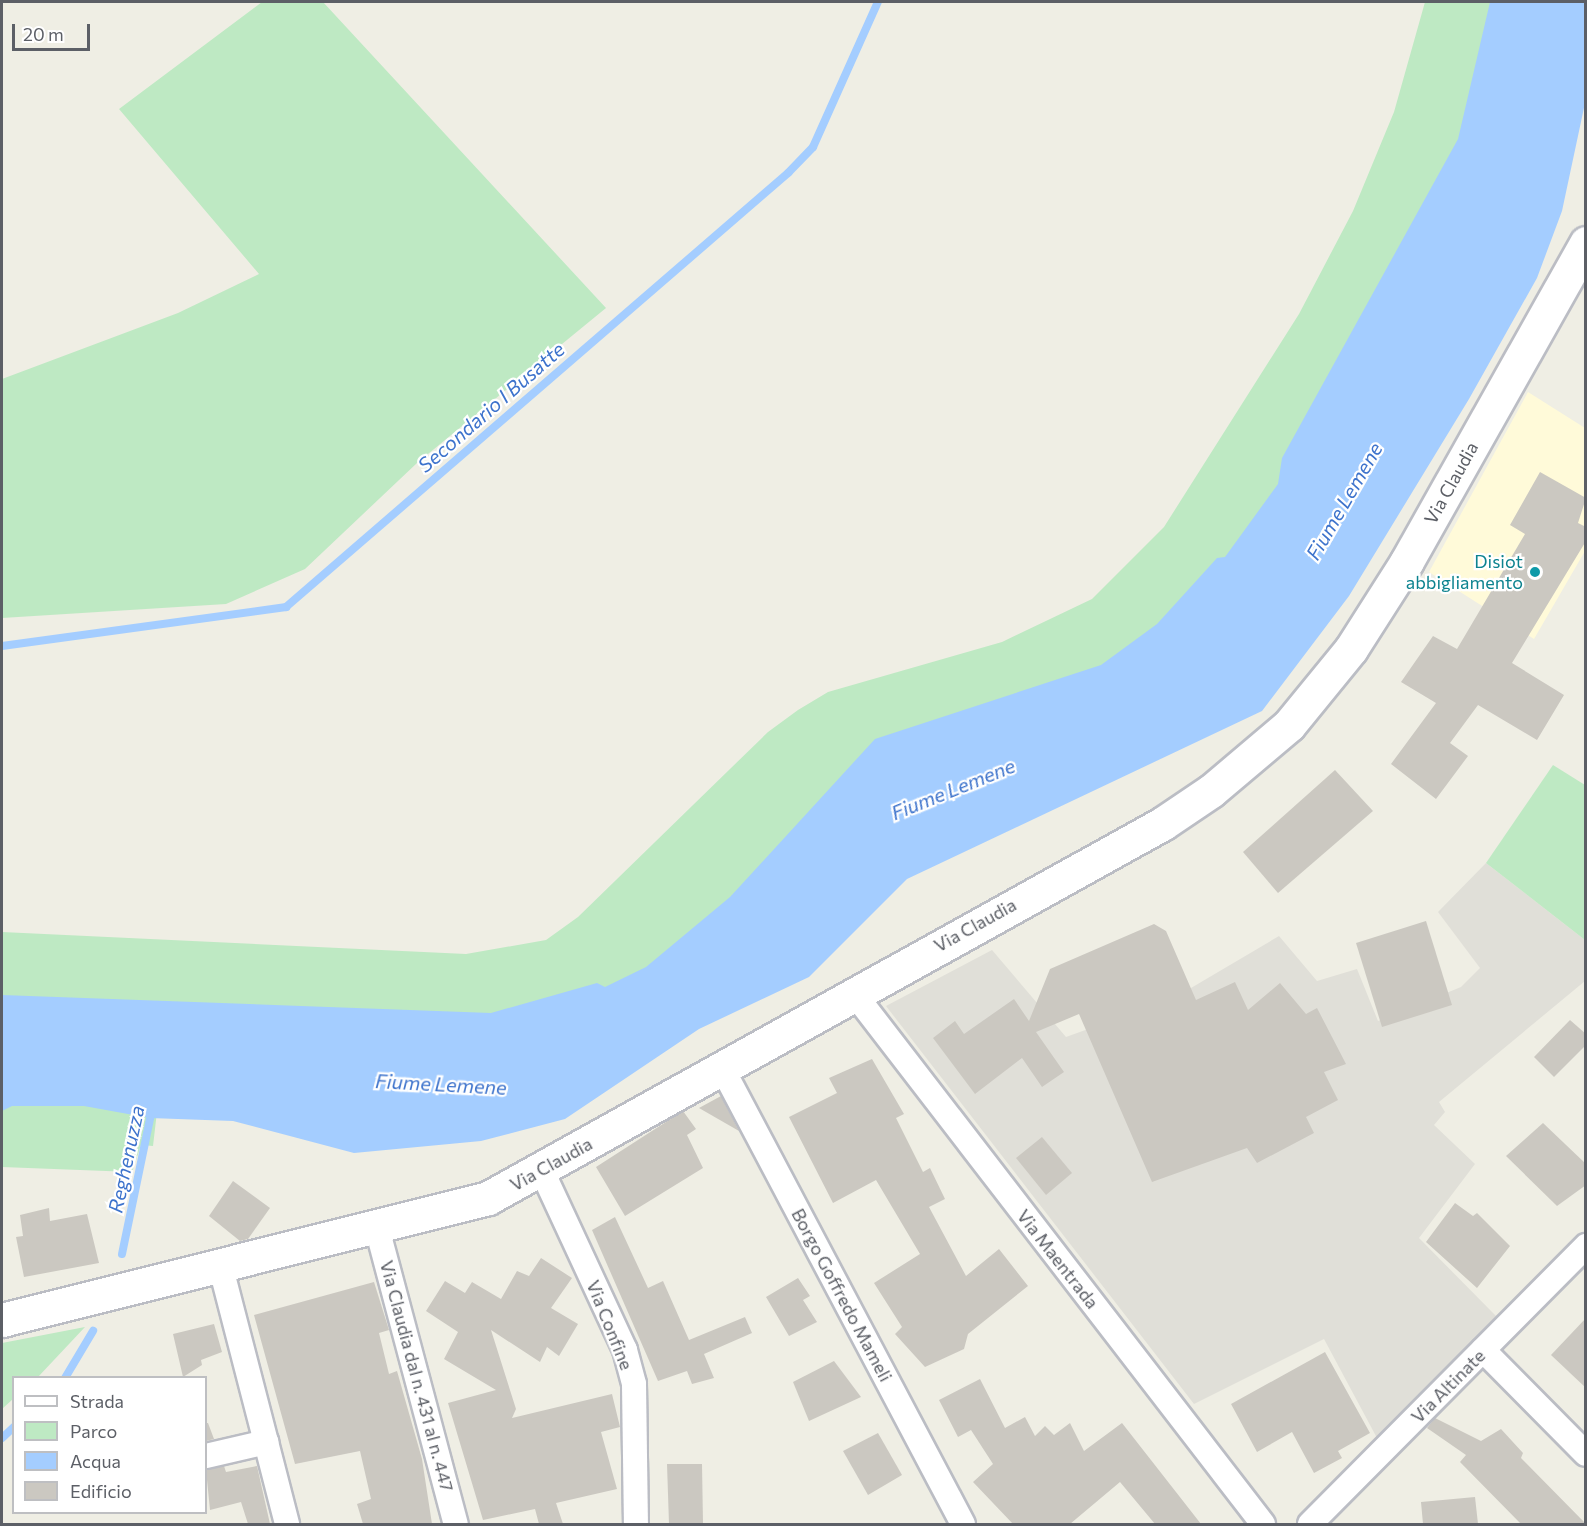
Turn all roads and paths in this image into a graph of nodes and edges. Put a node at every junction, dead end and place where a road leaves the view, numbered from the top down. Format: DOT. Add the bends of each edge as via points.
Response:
graph roads {
  1 [pos="1586,243"];
  2 [pos="853,992"];
  3 [pos="721,1066"];
  4 [pos="542,1171"];
  5 [pos="377,1228"];
  6 [pos="1586,1246"];
  7 [pos="221,1268"];
  8 [pos="2,1320"];
  9 [pos="1484,1350"];
  10 [pos="266,1442"];
  11 [pos="1586,1454"];
  12 [pos="207,1456"];
  13 [pos="287,1524"];
  14 [pos="456,1524"];
  15 [pos="636,1524"];
  16 [pos="963,1524"];
  17 [pos="1263,1524"];
  18 [pos="1310,1524"];
  1 -- 2 [label="street, Via Claudia" via="1407,561 1351,649 1289,725 1162,824"];
  2 -- 3 [label="street, Via Claudia"];
  2 -- 17 [label="street, Via Maentrada"];
  3 -- 4 [label="street, Via Claudia"];
  3 -- 16 [label="street, Borgo Goffredo Mameli"];
  4 -- 5 [label="street, Via Claudia" via="488,1198"];
  4 -- 15 [label="street, Via Confine" via="625,1350 634,1384"];
  5 -- 7 [label="street, Via Claudia"];
  5 -- 14 [label="street, Via Claudia dal n. 431 al n. 447"];
  6 -- 9 [label="street, Via Altinate"];
  7 -- 8 [label="street, Via Claudia"];
  7 -- 10 [label="street"];
  9 -- 11 [label="street"];
  9 -- 18 [label="street, Via Altinate"];
  10 -- 12 [label="street"];
  10 -- 13 [label="street"];
}
